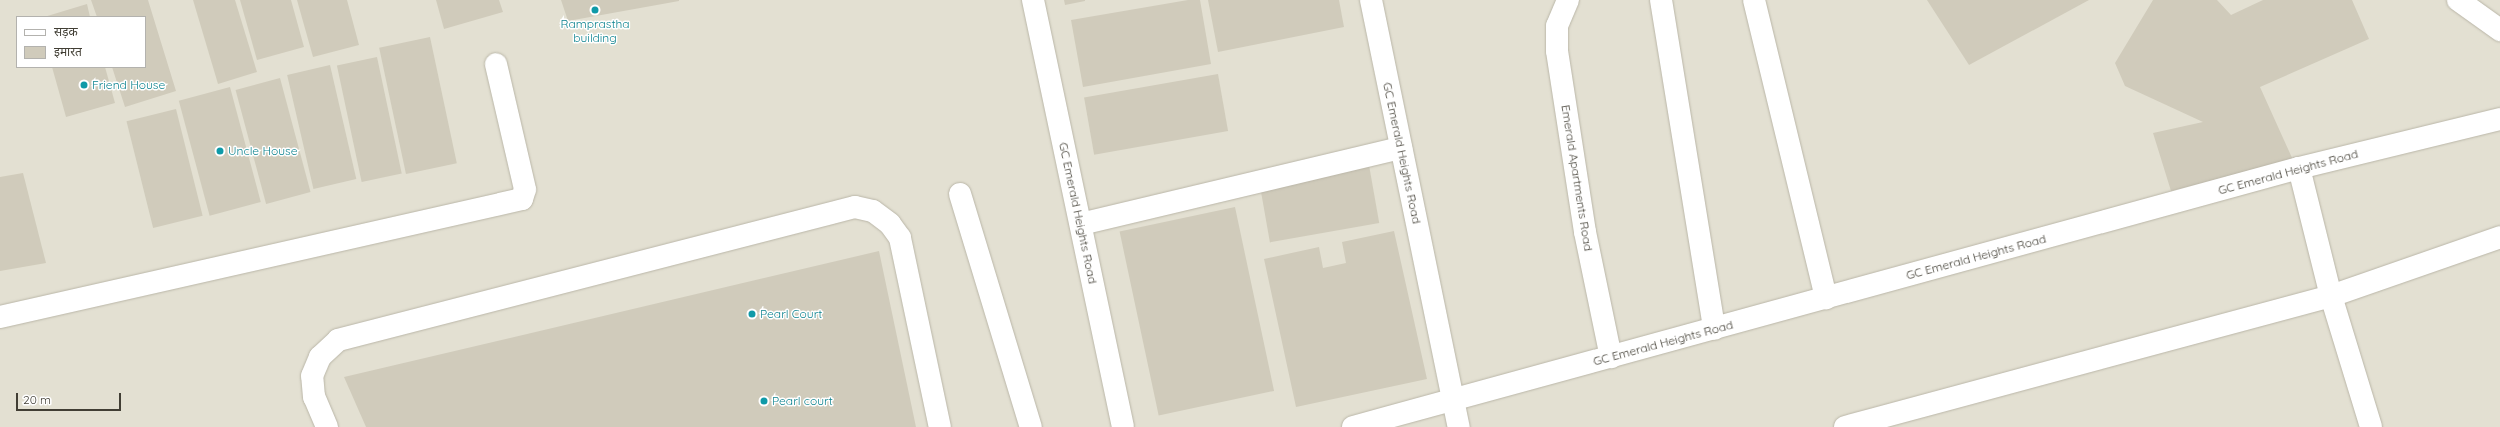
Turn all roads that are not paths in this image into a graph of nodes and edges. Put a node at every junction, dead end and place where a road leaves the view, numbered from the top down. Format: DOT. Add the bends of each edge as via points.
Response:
graph roads {
  1 [pos="1033,0"];
  2 [pos="1371,0"];
  3 [pos="1568,0"];
  4 [pos="1661,0"];
  5 [pos="1754,0"];
  6 [pos="2458,0"];
  7 [pos="2500,30"];
  8 [pos="496,64"];
  9 [pos="2500,119"];
  10 [pos="1401,148"];
  11 [pos="2299,168"];
  12 [pos="960,194"];
  13 [pos="1081,224"];
  14 [pos="2500,236"];
  15 [pos="2331,296"];
  16 [pos="1826,298"];
  17 [pos="0,317"];
  18 [pos="1714,329"];
  19 [pos="1611,357"];
  20 [pos="1453,400"];
  21 [pos="328,427"];
  22 [pos="940,427"];
  23 [pos="1031,427"];
  24 [pos="1123,427"];
  25 [pos="1353,427"];
  26 [pos="1459,427"];
  27 [pos="1845,427"];
  28 [pos="2371,427"];
  1 -- 13 [label="street, GC Emerald Heights Road"];
  2 -- 10 [label="street, GC Emerald Heights Road"];
  3 -- 19 [label="street, Emerald Apartments Road" via="1557,26 1557,51 1585,232"];
  4 -- 18 [label="street"];
  5 -- 16 [label="street"];
  6 -- 7 [label="street"];
  8 -- 17 [label="street" via="525,189 522,199"];
  9 -- 11 [label="street, GC Emerald Heights Road"];
  10 -- 13 [label="street"];
  10 -- 20 [label="street, GC Emerald Heights Road"];
  11 -- 15 [label="street"];
  11 -- 16 [label="street, GC Emerald Heights Road"];
  12 -- 23 [label="street"];
  13 -- 24 [label="street, GC Emerald Heights Road"];
  14 -- 15 [label="street"];
  15 -- 27 [label="street"];
  15 -- 28 [label="street"];
  16 -- 18 [label="street, GC Emerald Heights Road"];
  18 -- 19 [label="street, GC Emerald Heights Road"];
  19 -- 20 [label="street, GC Emerald Heights Road"];
  20 -- 25 [label="street, GC Emerald Heights Road"];
  20 -- 26 [label="street"];
  21 -- 22 [label="street" via="314,396 312,376 320,357 338,340 855,207 873,211 890,224 900,238"];
}
